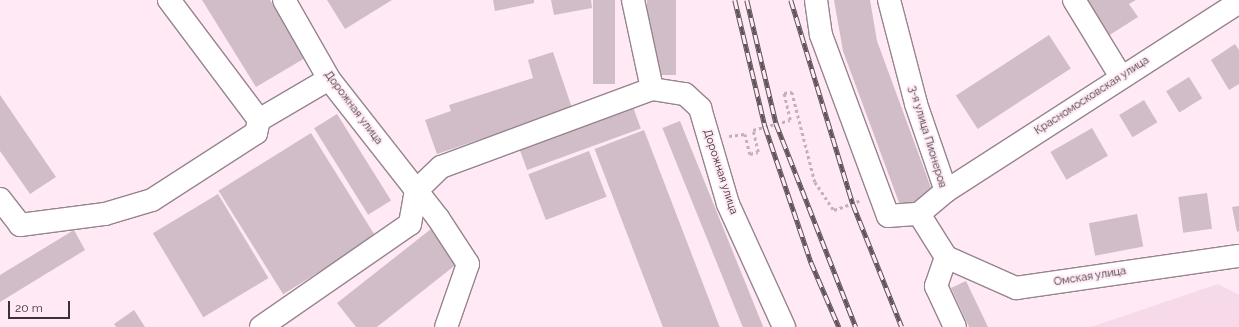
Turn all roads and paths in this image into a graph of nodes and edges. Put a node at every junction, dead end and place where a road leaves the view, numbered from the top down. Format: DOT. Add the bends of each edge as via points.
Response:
graph roads {
  1 [pos="169,0"];
  2 [pos="284,0"];
  3 [pos="634,0"];
  4 [pos="816,0"];
  5 [pos="889,0"];
  6 [pos="1074,0"];
  7 [pos="1236,11"];
  8 [pos="1121,77"];
  9 [pos="329,79"];
  10 [pos="652,89"];
  11 [pos="259,120"];
  12 [pos="725,129"];
  13 [pos="416,191"];
  14 [pos="946,191"];
  15 [pos="0,199"];
  16 [pos="866,199"];
  17 [pos="919,214"];
  18 [pos="1239,256"];
  19 [pos="946,257"];
  20 [pos="261,327"];
  21 [pos="446,327"];
  22 [pos="784,327"];
  23 [pos="955,327"];
  1 -- 11 [label="street"];
  2 -- 9 [label="street, Дорожная улица"];
  3 -- 10 [label="street"];
  4 -- 17 [label="street" via="821,35 888,216"];
  5 -- 14 [label="street, 3-я улица Пионеров" via="916,104"];
  6 -- 8 [label="street"];
  7 -- 8 [label="street, Красномосковская улица"];
  8 -- 14 [label="street, Красномосковская улица"];
  9 -- 11 [label="street"];
  9 -- 13 [label="street, Дорожная улица"];
  10 -- 13 [label="street, Дорожная улица" via="441,167"];
  10 -- 22 [label="street, Дорожная улица" via="685,94 700,108 728,204"];
  11 -- 15 [label="street" via="256,133 152,200 105,214 20,225"];
  12 -- 16 [label="path" via="727,136 745,134 750,154 758,152 753,130 790,120 784,93 792,92 815,182 834,210"];
  13 -- 20 [label="street" via="410,224"];
  13 -- 21 [label="street" via="468,264"];
  14 -- 17 [label="street, 3-я улица Пионеров"];
  17 -- 19 [label="street"];
  18 -- 19 [label="street, Омская улица" via="1016,288"];
  19 -- 23 [label="street" via="936,286"];
}
